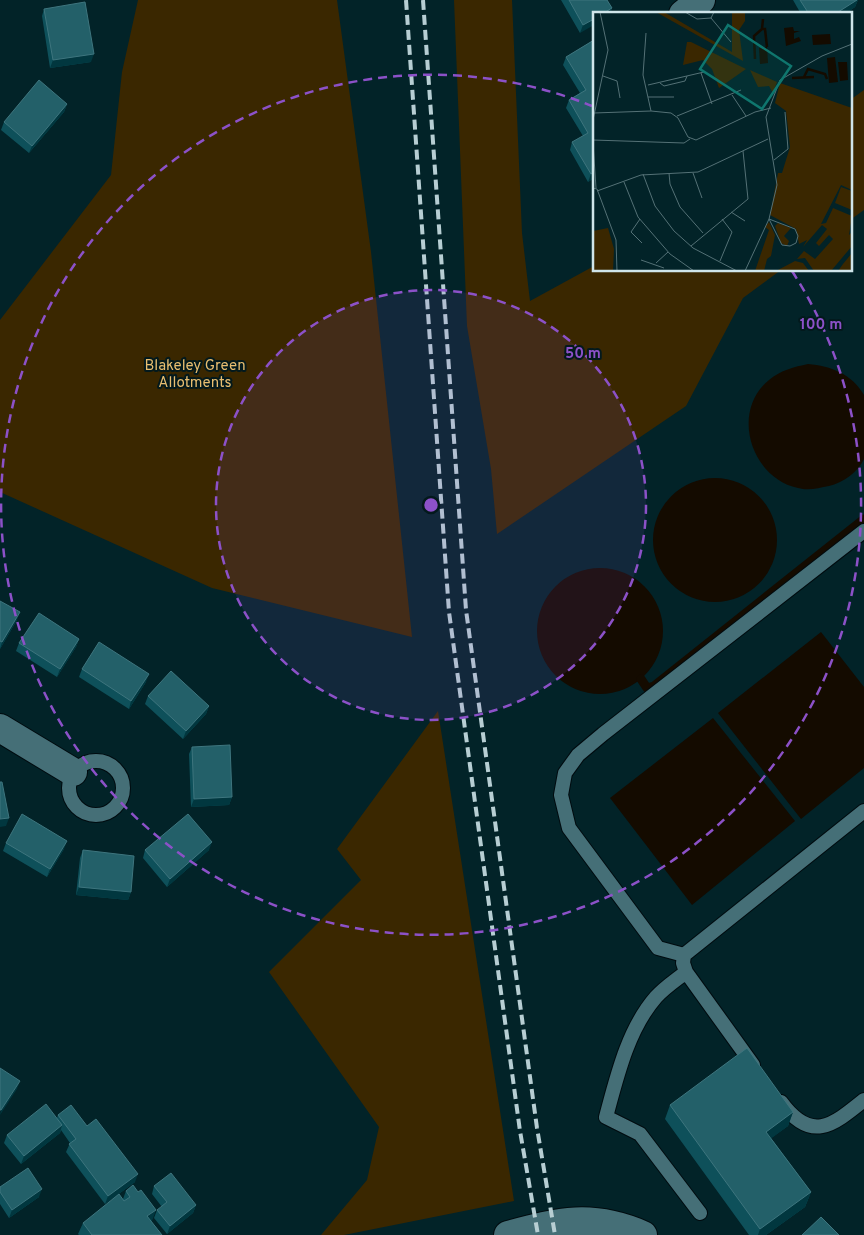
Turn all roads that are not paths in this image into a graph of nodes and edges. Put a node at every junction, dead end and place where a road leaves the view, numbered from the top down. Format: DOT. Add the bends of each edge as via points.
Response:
graph roads {
  1 [pos="701,0"];
  2 [pos="686,12"];
  3 [pos="864,531"];
  4 [pos="0,728"];
  5 [pos="73,772"];
  6 [pos="864,810"];
  7 [pos="684,955"];
  8 [pos="686,972"];
  9 [pos="762,1077"];
  10 [pos="774,1092"];
  11 [pos="864,1100"];
  12 [pos="700,1212"];
  13 [pos="515,1233"];
  14 [pos="643,1235"];
  1 -- 2 [label="street"];
  3 -- 7 [label="lane" via="603,734 578,755 565,773 561,795 569,828 658,948"];
  4 -- 5 [label="street"];
  5 -- 5 [label="lane" via="68,788 80,811 106,814 120,802 123,784 114,767 97,760 88,761"];
  6 -- 7 [label="lane"];
  7 -- 8 [label="lane"];
  8 -- 9 [label="lane"];
  8 -- 12 [label="lane" via="657,995 645,1011 620,1063 606,1116 640,1134"];
  10 -- 11 [label="lane" via="790,1115 802,1124 817,1128 830,1125"];
  13 -- 14 [label="street" via="567,1220 587,1220 620,1225"];
}
